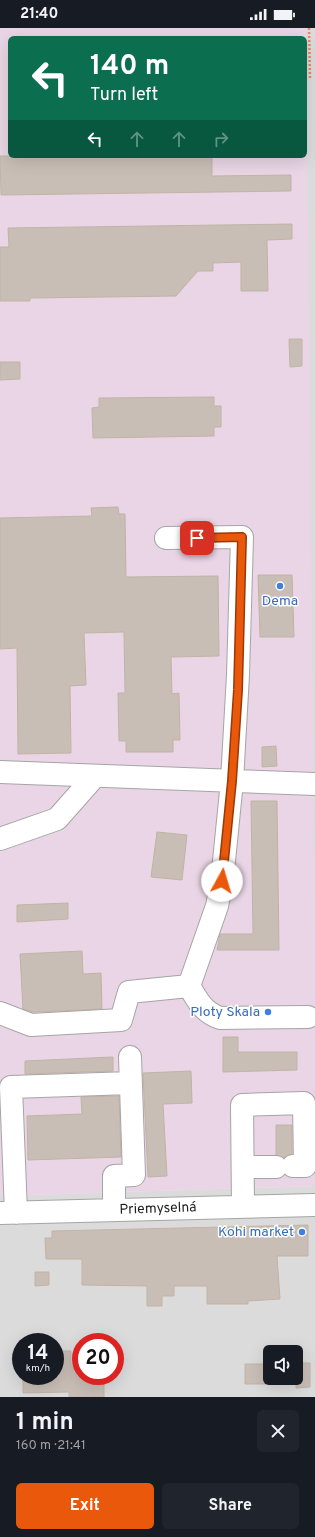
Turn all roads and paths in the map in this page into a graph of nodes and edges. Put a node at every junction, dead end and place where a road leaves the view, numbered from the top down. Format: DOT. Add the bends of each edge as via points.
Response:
graph roads {
  1 [pos="309,28"];
  2 [pos="310,78"];
  3 [pos="166,538"];
  4 [pos="0,772"];
  5 [pos="95,776"];
  6 [pos="232,781"];
  7 [pos="315,784"];
  8 [pos="0,839"];
  9 [pos="189,986"];
  10 [pos="0,1013"];
  11 [pos="308,1017"];
  12 [pos="130,1056"];
  13 [pos="131,1083"];
  14 [pos="243,1168"];
  15 [pos="315,1205"];
  16 [pos="243,1207"];
  17 [pos="114,1210"];
  18 [pos="8,1213"];
  1 -- 2 [label="path"];
  3 -- 6 [label="street" via="242,537"];
  4 -- 5 [label="street"];
  5 -- 6 [label="street"];
  5 -- 8 [label="street" via="57,819"];
  6 -- 7 [label="street"];
  6 -- 9 [label="street" via="217,906"];
  9 -- 10 [label="street" via="129,992 121,1020 31,1025"];
  9 -- 11 [label="street" via="202,1008 210,1015 220,1018"];
  12 -- 13 [label="street"];
  13 -- 17 [label="street" via="134,1175 114,1176"];
  13 -- 18 [label="street" via="11,1087"];
  14 -- 14 [label="street" via="305,1166 304,1103 242,1105"];
  14 -- 16 [label="street"];
  15 -- 16 [label="street, Priemyselná"];
  16 -- 17 [label="street, Priemyselná"];
  17 -- 18 [label="street, Priemyselná"];
}
